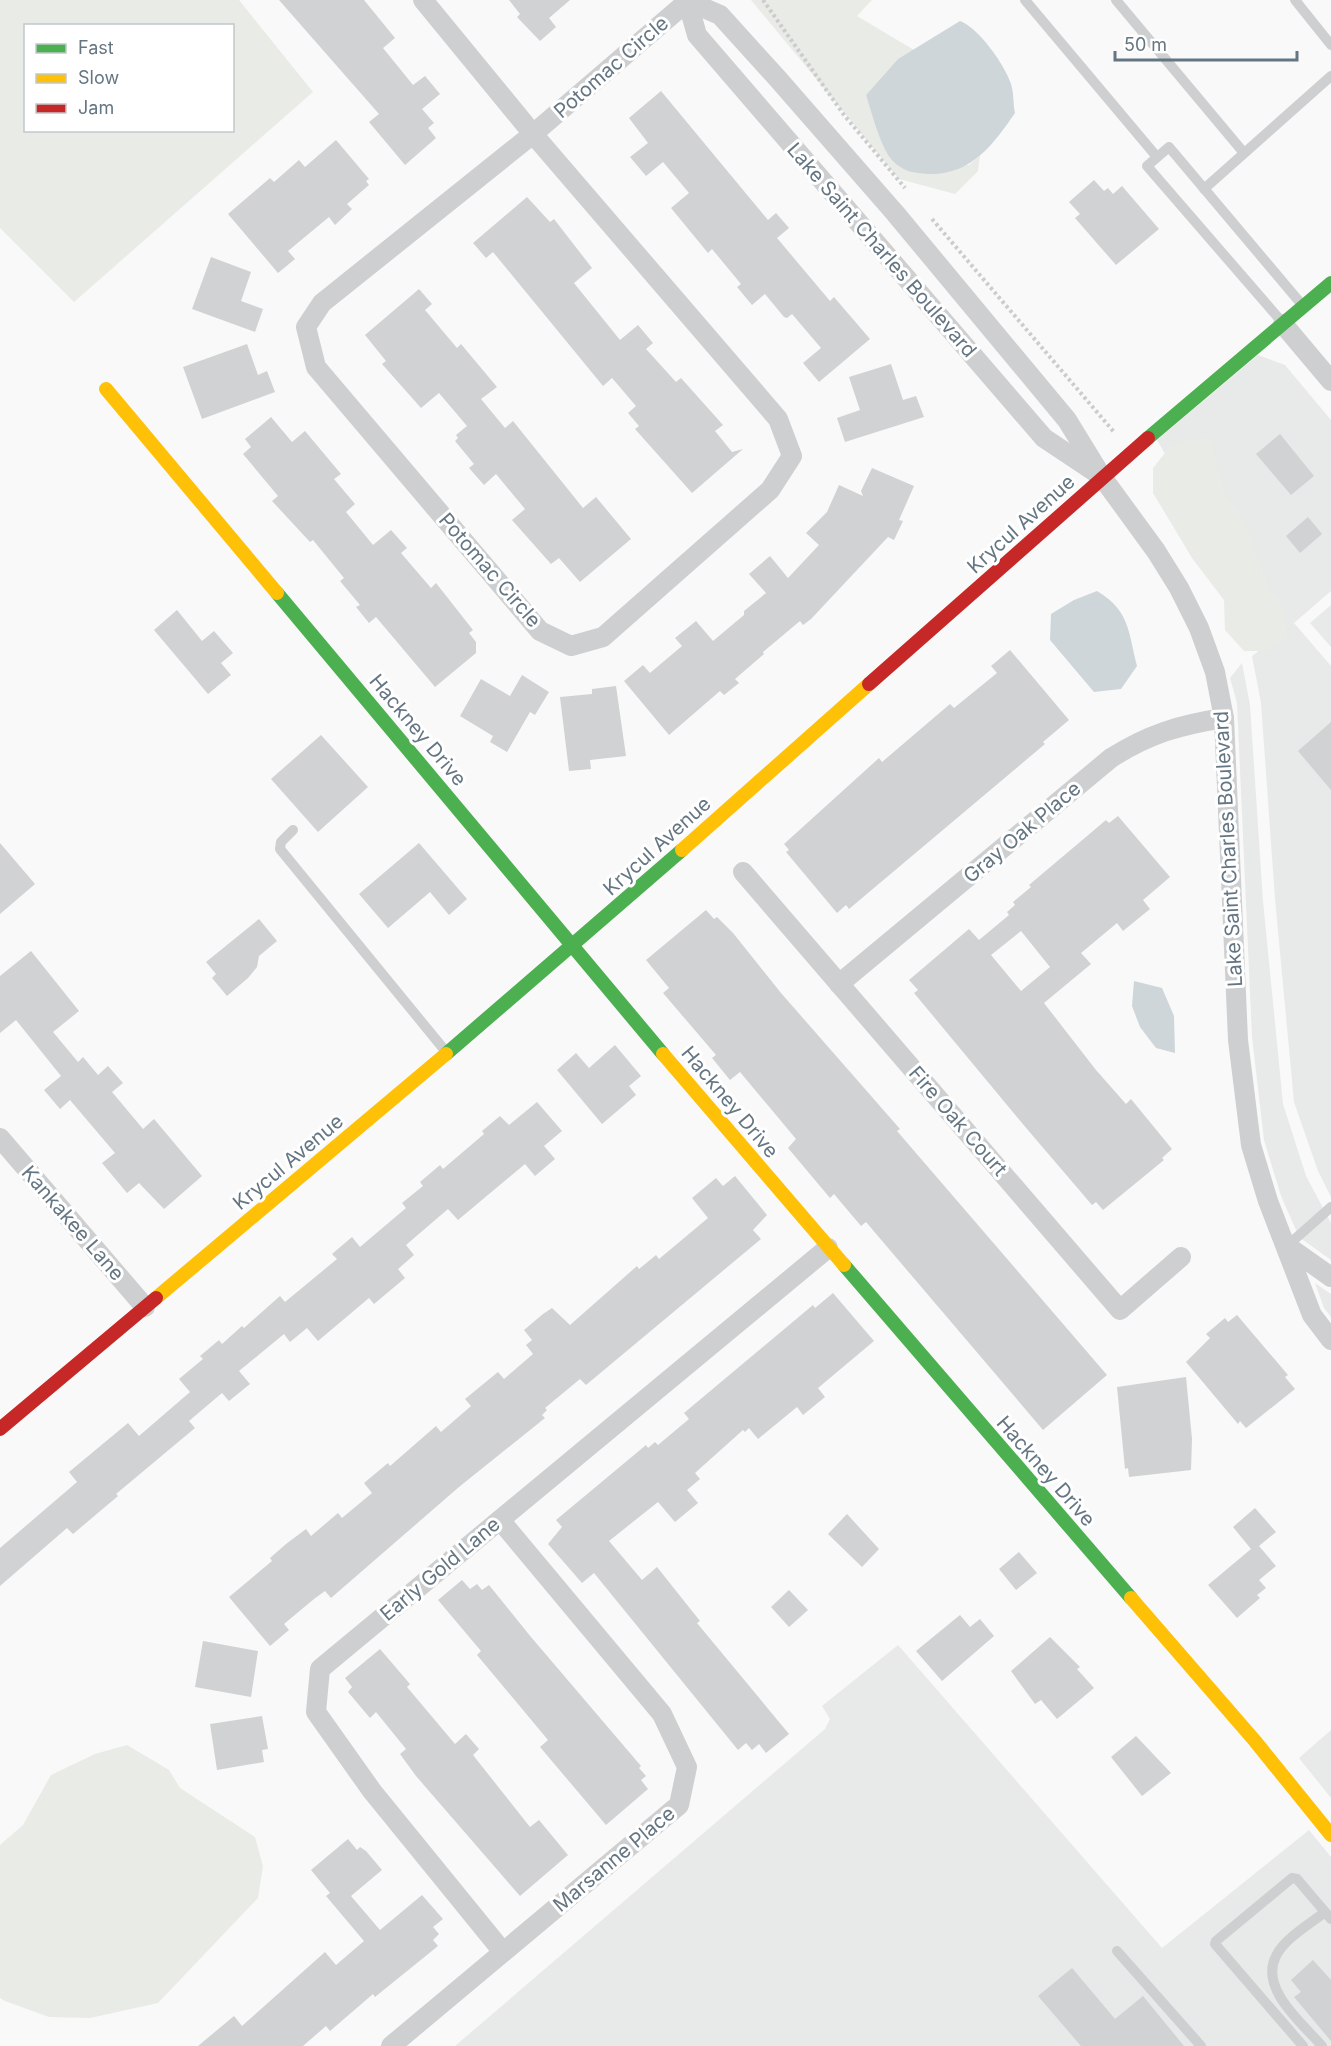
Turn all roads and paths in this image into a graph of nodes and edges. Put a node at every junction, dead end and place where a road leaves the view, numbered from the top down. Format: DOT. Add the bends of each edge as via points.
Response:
graph roads {
  1 [pos="423,0"];
  2 [pos="763,0"];
  3 [pos="1024,0"];
  4 [pos="1116,0"];
  5 [pos="1294,0"];
  6 [pos="687,1"];
  7 [pos="1331,45"];
  8 [pos="1331,76"];
  9 [pos="533,134"];
  10 [pos="1244,153"];
  11 [pos="1158,157"];
  12 [pos="1204,189"];
  13 [pos="913,197"];
  14 [pos="928,214"];
  15 [pos="1331,283"];
  16 [pos="1303,306"];
  17 [pos="1283,324"];
  18 [pos="1331,381"];
  19 [pos="106,389"];
  20 [pos="1132,453"];
  21 [pos="1102,477"];
  22 [pos="1224,718"];
  23 [pos="293,830"];
  24 [pos="743,872"];
  25 [pos="574,946"];
  26 [pos="839,984"];
  27 [pos="447,1053"];
  28 [pos="0,1138"];
  29 [pos="1331,1207"];
  30 [pos="1287,1246"];
  31 [pos="828,1248"];
  32 [pos="1181,1257"];
  33 [pos="1331,1277"];
  34 [pos="145,1307"];
  35 [pos="1331,1340"];
  36 [pos="0,1429"];
  37 [pos="500,1520"];
  38 [pos="1331,1835"];
  39 [pos="1328,1915"];
  40 [pos="1117,1951"];
  41 [pos="503,1952"];
  42 [pos="391,2046"];
  43 [pos="1201,2046"];
  44 [pos="1304,2046"];
  45 [pos="1322,2046"];
  1 -- 9 [label="street, Potomac Circle"];
  2 -- 13 [label="path" via="844,115"];
  3 -- 11 [label="lane"];
  4 -- 10 [label="lane"];
  5 -- 7 [label="lane"];
  6 -- 9 [label="street, Potomac Circle"];
  6 -- 21 [label="street, Lake Saint Charles Boulevard" via="720,15 840,150 1067,420"];
  6 -- 21 [label="street, Lake Saint Charles Boulevard" via="697,35 1044,438"];
  8 -- 10 [label="lane"];
  9 -- 9 [label="street, Potomac Circle" via="778,419 792,456 770,490 603,637 571,646 540,631 316,367 306,327 322,303"];
  10 -- 12 [label="lane"];
  11 -- 12 [label="lane" via="1169,147"];
  11 -- 17 [label="lane" via="1147,166"];
  12 -- 16 [label="lane"];
  14 -- 20 [label="path"];
  15 -- 16 [label="street, Krycul Avenue"];
  16 -- 17 [label="street, Krycul Avenue"];
  17 -- 18 [label="street"];
  17 -- 20 [label="street, Krycul Avenue"];
  19 -- 25 [label="street, Hackney Drive"];
  20 -- 21 [label="street, Krycul Avenue"];
  21 -- 22 [label="street, Lake Saint Charles Boulevard" via="1156,551 1199,628 1215,672"];
  21 -- 25 [label="street, Krycul Avenue"];
  22 -- 26 [label="street, Gray Oak Place" via="1180,724 1137,741 1110,758"];
  22 -- 30 [label="street, Lake Saint Charles Boulevard" via="1238,1040 1251,1145"];
  23 -- 27 [label="lane" via="281,842 280,849"];
  24 -- 26 [label="street, Fire Oak Court"];
  25 -- 27 [label="street, Krycul Avenue"];
  25 -- 31 [label="street, Hackney Drive"];
  26 -- 32 [label="street, Fire Oak Court" via="1120,1310"];
  27 -- 34 [label="street, Krycul Avenue"];
  28 -- 34 [label="street, Kankakee Lane"];
  29 -- 30 [label="lane"];
  30 -- 33 [label="street"];
  30 -- 35 [label="street, Lake Saint Charles Boulevard" via="1312,1316"];
  31 -- 37 [label="street, Early Gold Lane"];
  31 -- 38 [label="street, Hackney Drive" via="1255,1741"];
  34 -- 36 [label="street, Krycul Avenue"];
  37 -- 41 [label="street, Marsanne Place" via="662,1714 687,1767 679,1805"];
  37 -- 41 [label="street, Early Gold Lane" via="320,1669 316,1712 372,1791"];
  39 -- 44 [label="lane" via="1292,1878 1215,1944"];
  39 -- 45 [label="lane" via="1284,1945 1273,1965 1273,1982 1282,2000"];
  40 -- 43 [label="lane"];
  41 -- 42 [label="street, Marsanne Place"];
}
